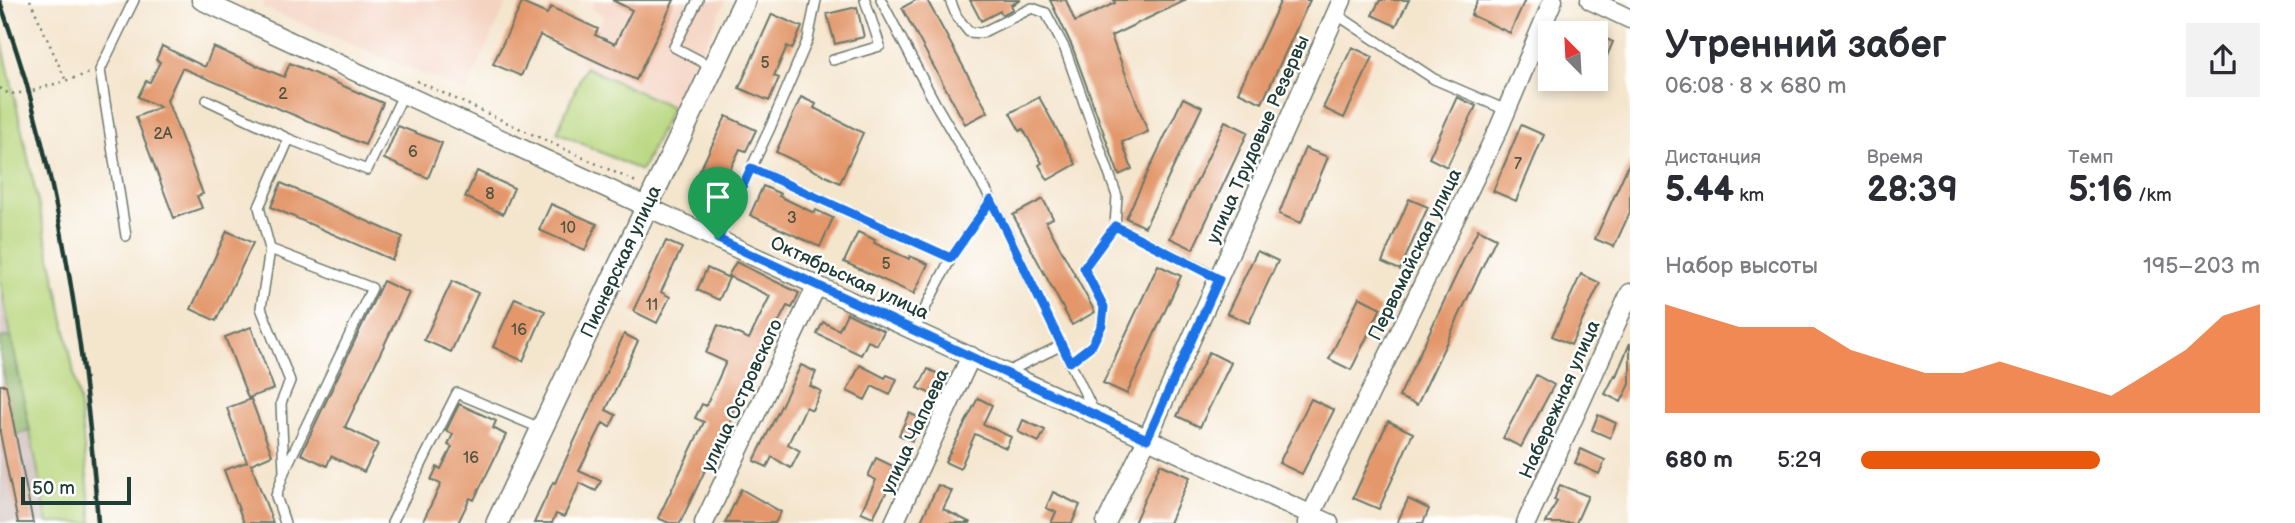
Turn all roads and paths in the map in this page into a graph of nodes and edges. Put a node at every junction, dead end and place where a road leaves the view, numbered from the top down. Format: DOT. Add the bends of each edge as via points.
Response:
graph roads {
  1 [pos="30,0"];
  2 [pos="134,0"];
  3 [pos="201,0"];
  4 [pos="698,0"];
  5 [pos="745,0"];
  6 [pos="816,0"];
  7 [pos="865,0"];
  8 [pos="881,0"];
  9 [pos="950,0"];
  10 [pos="1552,0"];
  11 [pos="1590,0"];
  12 [pos="1339,7"];
  13 [pos="1630,19"];
  14 [pos="834,60"];
  15 [pos="712,66"];
  16 [pos="100,70"];
  17 [pos="66,81"];
  18 [pos="410,87"];
  19 [pos="0,88"];
  20 [pos="207,100"];
  21 [pos="1506,110"];
  22 [pos="289,139"];
  23 [pos="751,168"];
  24 [pos="650,198"];
  25 [pos="991,200"];
  26 [pos="1115,226"];
  27 [pos="126,236"];
  28 [pos="718,239"];
  29 [pos="270,250"];
  30 [pos="951,258"];
  31 [pos="1219,279"];
  32 [pos="817,285"];
  33 [pos="1630,293"];
  34 [pos="914,330"];
  35 [pos="1062,345"];
  36 [pos="971,356"];
  37 [pos="1070,362"];
  38 [pos="1006,373"];
  39 [pos="1095,414"];
  40 [pos="541,428"];
  41 [pos="1147,439"];
  42 [pos="284,472"];
  43 [pos="1309,519"];
  44 [pos="285,523"];
  45 [pos="392,523"];
  46 [pos="497,523"];
  47 [pos="704,523"];
  48 [pos="894,523"];
  49 [pos="1106,523"];
  50 [pos="1329,523"];
  51 [pos="1526,523"];
  1 -- 17 [label="path"];
  2 -- 16 [label="lane"];
  3 -- 18 [label="street, Октябрьская улица"];
  4 -- 15 [label="lane" via="674,47"];
  5 -- 15 [label="street, Пионерская улица"];
  6 -- 23 [label="lane" via="808,39"];
  7 -- 14 [label="lane" via="880,46"];
  8 -- 25 [label="lane"];
  9 -- 26 [label="lane" via="969,32 981,33 1032,8 1046,13 1065,49 1117,196"];
  10 -- 21 [label="street, Первомайская улица"];
  11 -- 13 [label="street"];
  12 -- 21 [label="lane" via="1434,79"];
  12 -- 31 [label="street, улица Трудовые Резервы"];
  15 -- 24 [label="street, Пионерская улица"];
  16 -- 17 [label="path"];
  16 -- 27 [label="lane"];
  17 -- 19 [label="path" via="29,92 9,94"];
  18 -- 22 [label="lane" via="367,170"];
  18 -- 24 [label="street, Октябрьская улица"];
  18 -- 24 [label="path"];
  20 -- 22 [label="lane"];
  21 -- 43 [label="street, Первомайская улица"];
  22 -- 29 [label="lane" via="259,207"];
  23 -- 28 [label="lane"];
  23 -- 30 [label="lane"];
  24 -- 28 [label="street, Октябрьская улица"];
  24 -- 40 [label="street, Пионерская улица"];
  25 -- 30 [label="lane"];
  25 -- 35 [label="lane"];
  26 -- 31 [label="lane"];
  26 -- 37 [label="lane" via="1084,268 1104,307 1102,325 1092,345"];
  28 -- 32 [label="street, Октябрьская улица"];
  29 -- 42 [label="lane" via="261,308 290,381 281,403"];
  29 -- 42 [label="lane" via="372,288"];
  30 -- 34 [label="lane"];
  31 -- 41 [label="street, улица Трудовые Резервы"];
  32 -- 34 [label="street, Октябрьская улица"];
  32 -- 47 [label="street, улица Островского"];
  33 -- 51 [label="street, Набережная улица"];
  34 -- 36 [label="street, Октябрьская улица"];
  35 -- 37 [label="lane"];
  35 -- 38 [label="lane"];
  36 -- 38 [label="street, Октябрьская улица"];
  36 -- 48 [label="street, улица Чапаева"];
  37 -- 39 [label="lane"];
  38 -- 39 [label="street, Октябрьская улица"];
  39 -- 41 [label="street, Октябрьская улица"];
  40 -- 45 [label="lane" via="457,393"];
  40 -- 46 [label="street, Пионерская улица"];
  41 -- 43 [label="street, Октябрьская улица"];
  41 -- 49 [label="street, улица Трудовые Резервы"];
  42 -- 44 [label="lane" via="276,496"];
  43 -- 50 [label="street, Октябрьская улица"];
}
